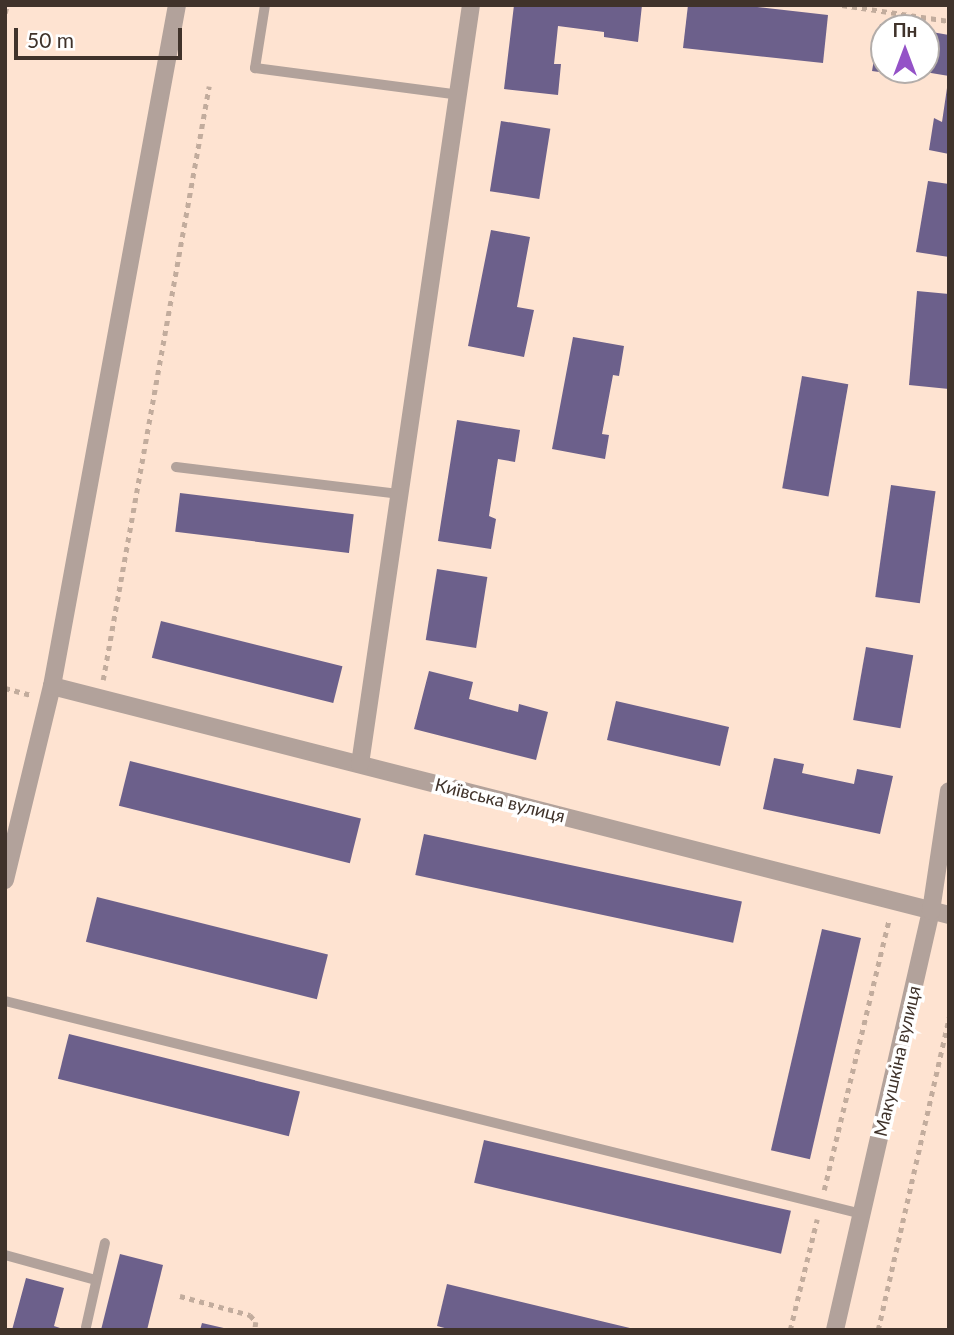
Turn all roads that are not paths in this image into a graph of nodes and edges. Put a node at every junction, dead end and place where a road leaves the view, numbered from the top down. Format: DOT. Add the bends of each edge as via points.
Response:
graph roads {
  1 [pos="177,5"];
  2 [pos="265,5"];
  3 [pos="471,5"];
  4 [pos="460,95"];
  5 [pos="176,467"];
  6 [pos="400,494"];
  7 [pos="50,693"];
  8 [pos="360,764"];
  9 [pos="949,791"];
  10 [pos="5,880"];
  11 [pos="940,913"];
  12 [pos="5,1001"];
  13 [pos="862,1214"];
  14 [pos="105,1243"];
  15 [pos="5,1255"];
  16 [pos="96,1280"];
  17 [pos="86,1327"];
  18 [pos="835,1330"];
  1 -- 7 [label="street"];
  2 -- 4 [label="lane" via="256,68"];
  3 -- 4 [label="street"];
  4 -- 6 [label="street"];
  5 -- 6 [label="lane"];
  6 -- 8 [label="street"];
  7 -- 8 [label="street, Київська вулиця" via="100,698"];
  7 -- 10 [label="street"];
  8 -- 11 [label="street, Київська вулиця"];
  9 -- 11 [label="street, Макушкіна вулиця"];
  11 -- 13 [label="street, Макушкіна вулиця"];
  12 -- 13 [label="lane"];
  13 -- 18 [label="street, Макушкіна вулиця"];
  14 -- 16 [label="lane"];
  15 -- 16 [label="lane"];
  16 -- 17 [label="lane"];
}
